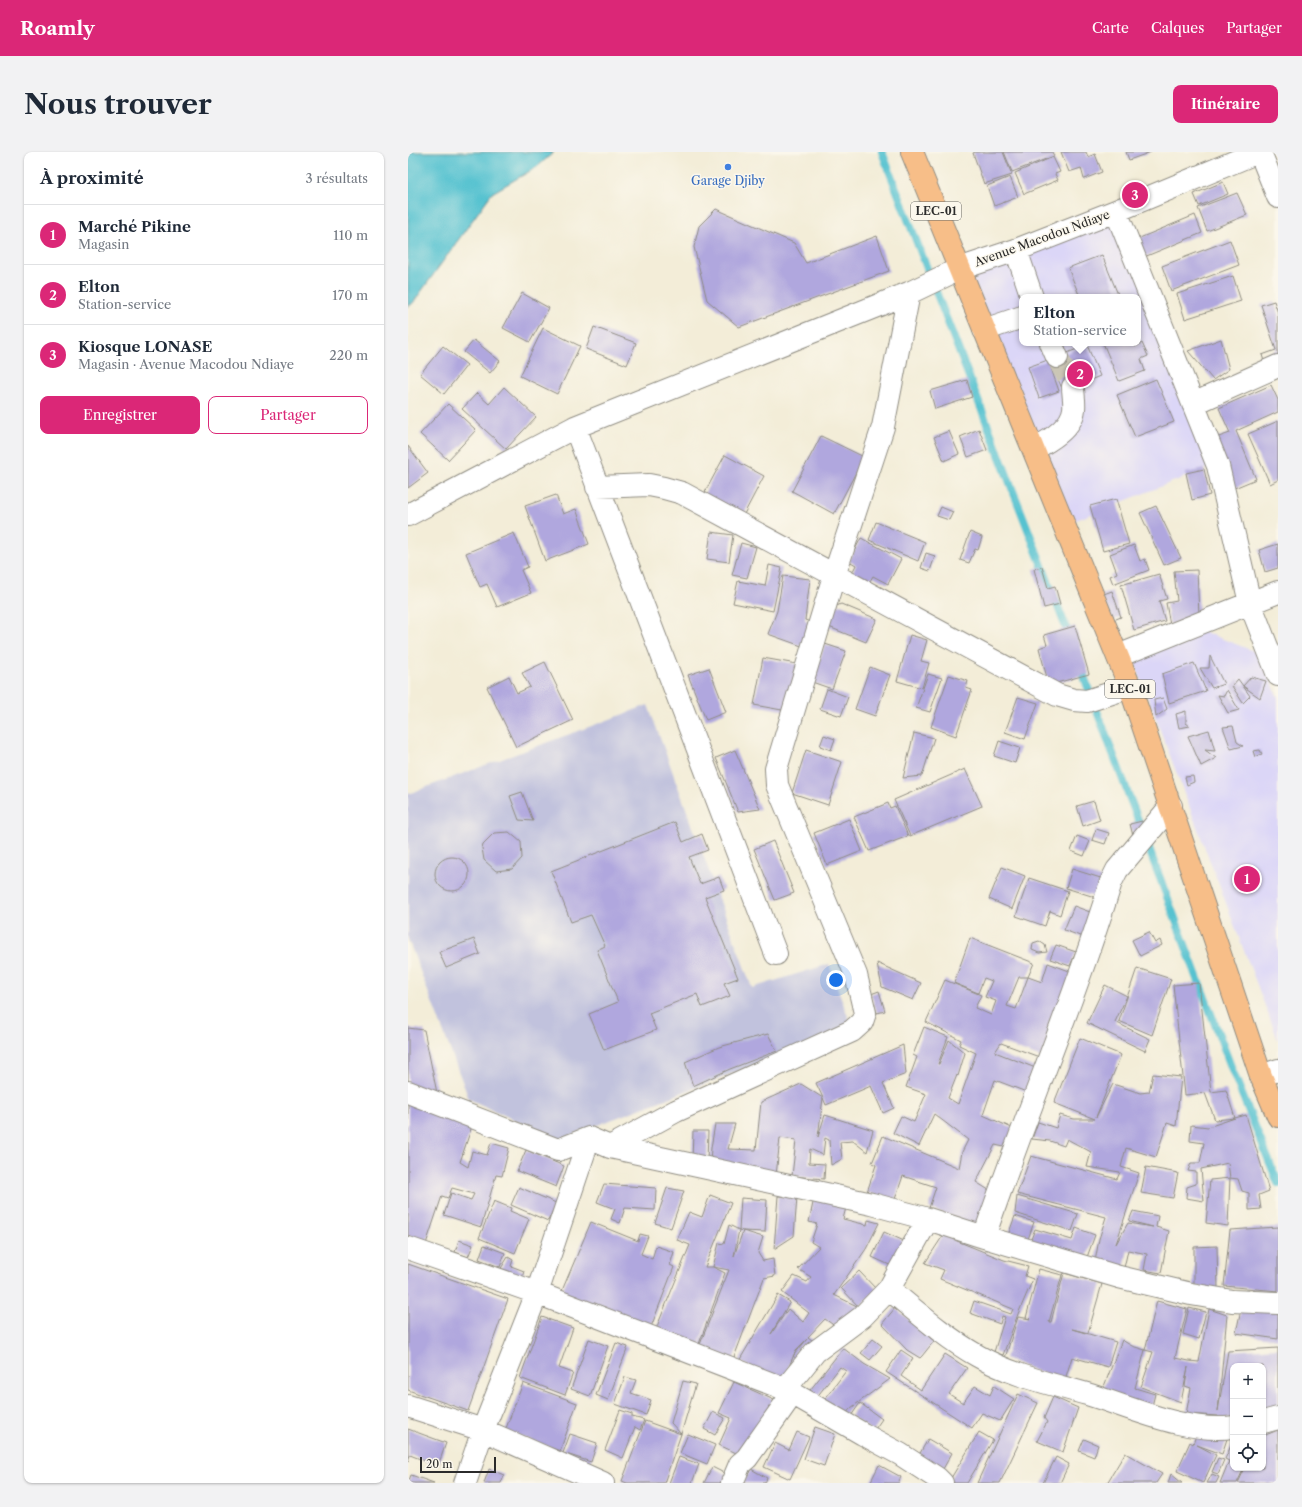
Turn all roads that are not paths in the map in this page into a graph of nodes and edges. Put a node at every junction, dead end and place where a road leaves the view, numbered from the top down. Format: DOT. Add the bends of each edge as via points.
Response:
graph roads {
  1 [pos="912,152"];
  2 [pos="1259,152"];
  3 [pos="1278,197"];
  4 [pos="1116,211"];
  5 [pos="1016,250"];
  6 [pos="959,269"];
  7 [pos="909,293"];
  8 [pos="1031,294"];
  9 [pos="1019,318"];
  10 [pos="984,330"];
  11 [pos="1278,366"];
  12 [pos="1073,387"];
  13 [pos="1193,404"];
  14 [pos="575,427"];
  15 [pos="1034,450"];
  16 [pos="597,487"];
  17 [pos="408,515"];
  18 [pos="834,576"];
  19 [pos="1278,592"];
  20 [pos="1250,603"];
  21 [pos="1118,656"];
  22 [pos="1278,675"];
  23 [pos="1130,687"];
  24 [pos="1171,806"];
  25 [pos="776,954"];
  26 [pos="1270,1073"];
  27 [pos="408,1092"];
  28 [pos="1278,1116"];
  29 [pos="589,1138"];
  30 [pos="610,1147"];
  31 [pos="928,1218"];
  32 [pos="984,1237"];
  33 [pos="408,1248"];
  34 [pos="889,1289"];
  35 [pos="537,1293"];
  36 [pos="1278,1303"];
  37 [pos="789,1391"];
  38 [pos="408,1406"];
  39 [pos="1278,1418"];
  40 [pos="1266,1421"];
  41 [pos="1230,1427"];
  42 [pos="483,1430"];
  43 [pos="465,1483"];
  44 [pos="603,1483"];
  45 [pos="732,1483"];
  46 [pos="942,1483"];
  1 -- 6 [label="highway, LEC-01"];
  2 -- 3 [label="street"];
  2 -- 4 [label="street, Avenue Macodou Ndiaye"];
  4 -- 5 [label="street, Avenue Macodou Ndiaye"];
  4 -- 13 [label="street"];
  5 -- 6 [label="street, Avenue Macodou Ndiaye"];
  5 -- 8 [label="street"];
  6 -- 7 [label="street, Avenue Macodou Ndiaye"];
  6 -- 10 [label="highway, LEC-01"];
  7 -- 14 [label="street, Avenue Macodou Ndiaye"];
  7 -- 18 [label="street" via="883,427"];
  9 -- 10 [label="street"];
  10 -- 15 [label="highway, LEC-01"];
  11 -- 13 [label="street"];
  12 -- 15 [label="street" via="1074,410 1067,425 1054,438"];
  13 -- 20 [label="street" via="1218,466"];
  14 -- 16 [label="street"];
  14 -- 17 [label="street, Avenue Macodou Ndiaye"];
  15 -- 21 [label="highway, LEC-01"];
  16 -- 18 [label="street" via="649,485 682,494"];
  16 -- 25 [label="street"];
  18 -- 23 [label="street" via="1057,695 1087,701"];
  18 -- 30 [label="street" via="776,769 777,785 856,975 864,1013 862,1022 852,1031 676,1112"];
  19 -- 20 [label="street"];
  20 -- 21 [label="street"];
  20 -- 22 [label="street"];
  21 -- 23 [label="highway, LEC-01"];
  23 -- 24 [label="highway, LEC-01"];
  24 -- 26 [label="highway, LEC-01"];
  24 -- 32 [label="street" via="1117,870 1111,882"];
  26 -- 28 [label="highway, LEC-01"];
  27 -- 29 [label="street" via="558,1150"];
  29 -- 30 [label="street"];
  29 -- 35 [label="street"];
  30 -- 31 [label="street"];
  31 -- 32 [label="street"];
  31 -- 34 [label="street"];
  32 -- 36 [label="street" via="1119,1277 1191,1294 1232,1301"];
  33 -- 35 [label="street"];
  34 -- 37 [label="street" via="862,1317 815,1352"];
  34 -- 41 [label="street" via="952,1340 995,1366 1165,1420 1206,1428"];
  35 -- 37 [label="street"];
  35 -- 42 [label="street"];
  37 -- 45 [label="street" via="747,1458 740,1464"];
  37 -- 46 [label="street" via="900,1454"];
  38 -- 42 [label="street"];
  39 -- 40 [label="street"];
  42 -- 43 [label="street"];
  42 -- 44 [label="street"];
}
